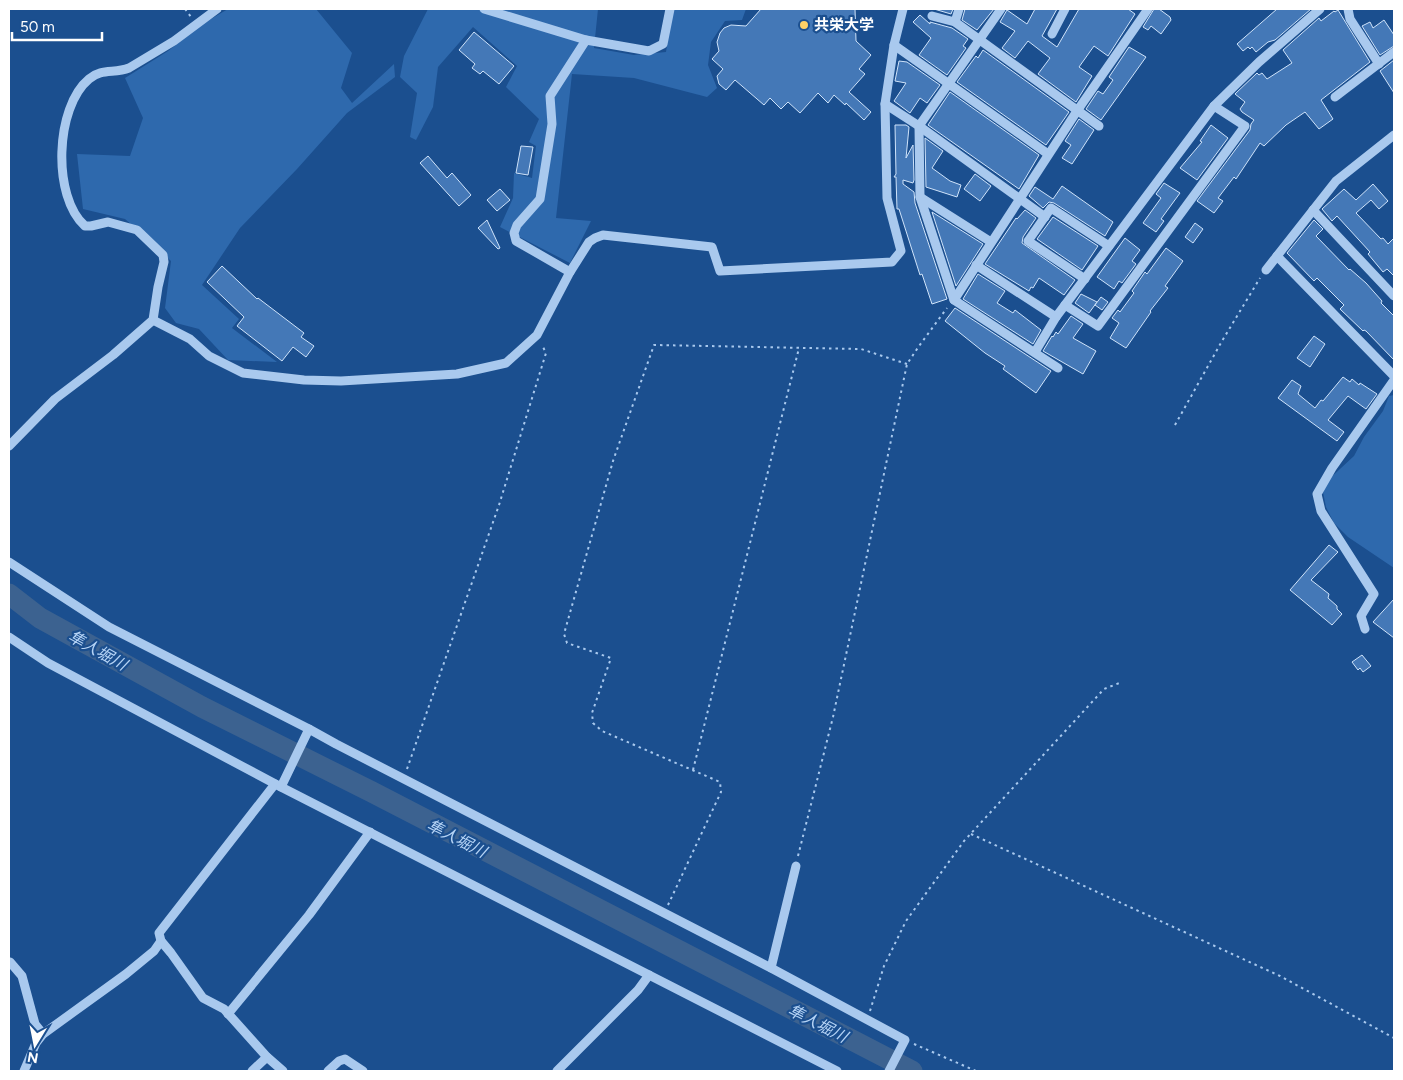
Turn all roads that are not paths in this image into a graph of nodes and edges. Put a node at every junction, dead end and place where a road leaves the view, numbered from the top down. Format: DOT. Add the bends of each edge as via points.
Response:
graph roads {
  1 [pos="217,9"];
  2 [pos="484,9"];
  3 [pos="670,9"];
  4 [pos="903,9"];
  5 [pos="959,9"];
  6 [pos="1000,9"];
  7 [pos="1065,9"];
  8 [pos="1148,9"];
  9 [pos="1320,9"];
  10 [pos="1348,9"];
  11 [pos="932,16"];
  12 [pos="955,22"];
  13 [pos="1052,34"];
  14 [pos="586,40"];
  15 [pos="979,40"];
  16 [pos="894,45"];
  17 [pos="1394,52"];
  18 [pos="1379,64"];
  19 [pos="948,83"];
  20 [pos="1334,97"];
  21 [pos="885,104"];
  22 [pos="1214,106"];
  23 [pos="1077,111"];
  24 [pos="919,126"];
  25 [pos="1100,126"];
  26 [pos="1394,135"];
  27 [pos="1048,154"];
  28 [pos="920,197"];
  29 [pos="1019,200"];
  30 [pos="1313,210"];
  31 [pos="1044,217"];
  32 [pos="991,242"];
  33 [pos="1109,246"];
  34 [pos="1277,256"];
  35 [pos="976,265"];
  36 [pos="1266,270"];
  37 [pos="570,272"];
  38 [pos="1085,279"];
  39 [pos="1394,296"];
  40 [pos="954,300"];
  41 [pos="1065,305"];
  42 [pos="1056,317"];
  43 [pos="153,320"];
  44 [pos="1035,352"];
  45 [pos="1058,368"];
  46 [pos="1394,376"];
  47 [pos="1394,380"];
  48 [pos="9,446"];
  49 [pos="9,562"];
  50 [pos="1365,629"];
  51 [pos="9,637"];
  52 [pos="309,729"];
  53 [pos="278,785"];
  54 [pos="370,832"];
  55 [pos="796,866"];
  56 [pos="160,941"];
  57 [pos="10,962"];
  58 [pos="771,968"];
  59 [pos="649,975"];
  60 [pos="228,1014"];
  61 [pos="43,1034"];
  62 [pos="267,1057"];
  63 [pos="24,1071"];
  64 [pos="252,1071"];
  65 [pos="283,1071"];
  66 [pos="328,1071"];
  67 [pos="363,1071"];
  68 [pos="556,1071"];
  69 [pos="837,1071"];
  70 [pos="889,1071"];
  1 -- 43 [label="street" via="174,41 121,72 103,71 88,79 73,101 65,127 62,171 71,207 79,220 85,226 108,222 137,230 163,255"];
  2 -- 14 [label="street"];
  3 -- 14 [label="street" via="663,44 649,51"];
  4 -- 16 [label="street"];
  5 -- 12 [label="street"];
  6 -- 15 [label="street"];
  7 -- 13 [label="street"];
  8 -- 23 [label="street"];
  9 -- 22 [label="street"];
  10 -- 18 [label="street" via="1350,20"];
  11 -- 12 [label="street"];
  12 -- 15 [label="street"];
  14 -- 37 [label="street" via="550,96 552,124 540,200 517,224 514,233 516,241"];
  15 -- 19 [label="street"];
  15 -- 23 [label="street"];
  16 -- 19 [label="street"];
  16 -- 21 [label="street"];
  17 -- 18 [label="street"];
  18 -- 20 [label="street"];
  19 -- 24 [label="street"];
  19 -- 27 [label="street"];
  21 -- 24 [label="street"];
  21 -- 37 [label="street" via="888,198 901,252 892,262 720,271 712,247 603,235 589,242"];
  22 -- 33 [label="street"];
  22 -- 41 [label="street" via="1245,126 1098,326"];
  23 -- 25 [label="street"];
  23 -- 27 [label="street"];
  24 -- 28 [label="street"];
  24 -- 29 [label="street"];
  26 -- 30 [label="street" via="1336,181"];
  27 -- 29 [label="street"];
  28 -- 32 [label="street"];
  28 -- 40 [label="street"];
  29 -- 31 [label="street"];
  29 -- 32 [label="street"];
  30 -- 34 [label="street"];
  30 -- 39 [label="street"];
  31 -- 33 [label="street" via="1051,208"];
  31 -- 38 [label="street" via="1028,241"];
  32 -- 35 [label="street"];
  33 -- 38 [label="street"];
  34 -- 36 [label="street"];
  34 -- 46 [label="street"];
  35 -- 40 [label="street"];
  35 -- 42 [label="street"];
  37 -- 43 [label="street" via="538,334 506,363 457,374 341,381 244,373 209,356 190,339"];
  38 -- 41 [label="street"];
  40 -- 44 [label="street"];
  41 -- 42 [label="street"];
  42 -- 44 [label="street"];
  43 -- 48 [label="street" via="55,399"];
  44 -- 45 [label="street"];
  47 -- 50 [label="street" via="1317,494 1322,511 1374,594 1361,616"];
  49 -- 52 [label="street" via="109,627"];
  51 -- 53 [label="street" via="48,663"];
  52 -- 53 [label="street"];
  52 -- 58 [label="street"];
  53 -- 54 [label="street"];
  53 -- 56 [label="street" via="159,934"];
  54 -- 59 [label="street"];
  54 -- 60 [label="street" via="309,916"];
  55 -- 58 [label="street"];
  56 -- 60 [label="street" via="203,998"];
  56 -- 61 [label="street" via="154,951 126,974"];
  57 -- 61 [label="street" via="22,976 34,1024"];
  58 -- 70 [label="street" via="905,1040"];
  59 -- 68 [label="street" via="638,990"];
  59 -- 69 [label="street"];
  60 -- 62 [label="street"];
  61 -- 63 [label="street"];
  62 -- 64 [label="street"];
  62 -- 65 [label="street"];
  66 -- 67 [label="street" via="345,1060"];
}
